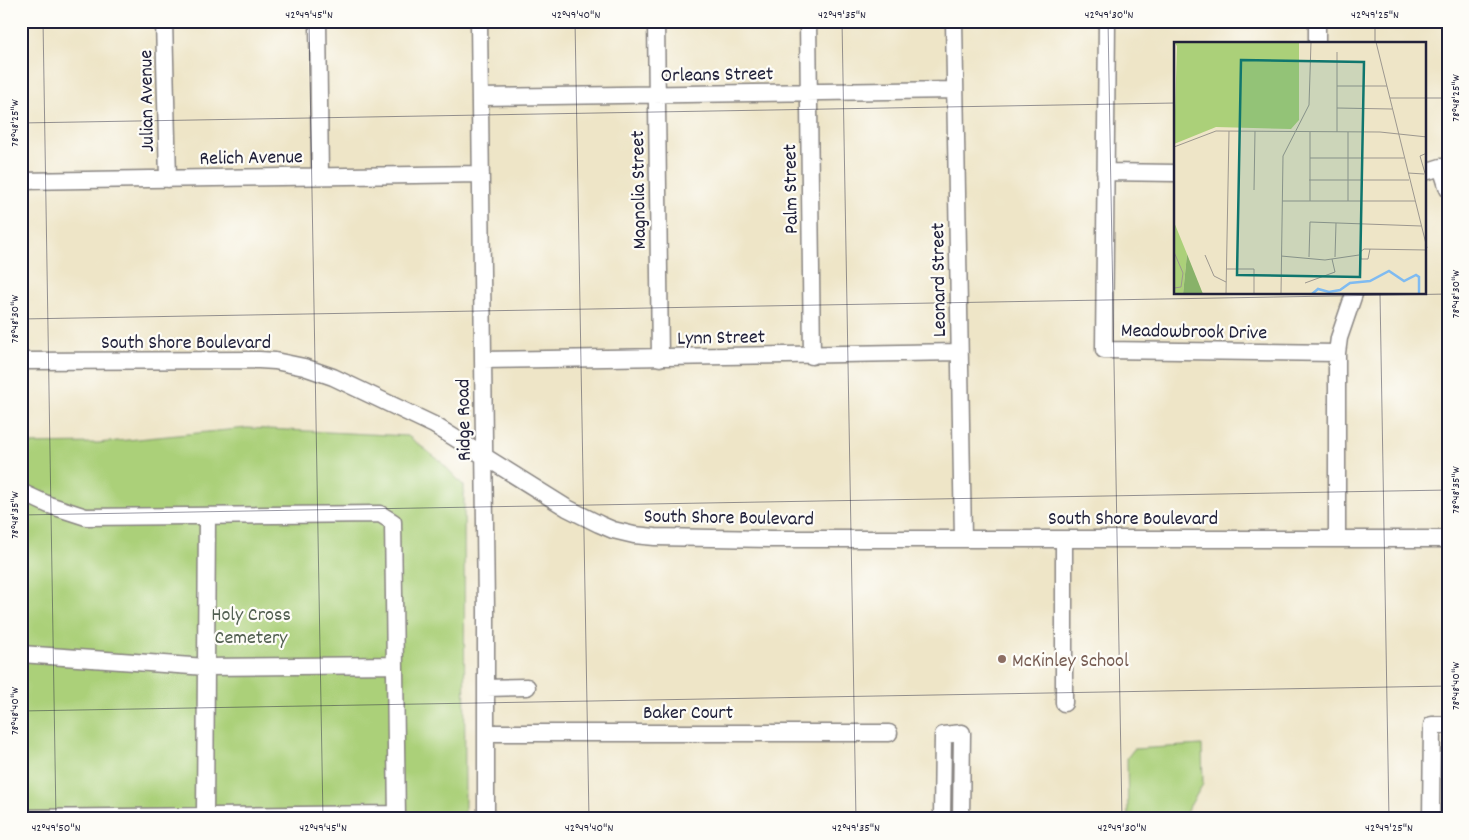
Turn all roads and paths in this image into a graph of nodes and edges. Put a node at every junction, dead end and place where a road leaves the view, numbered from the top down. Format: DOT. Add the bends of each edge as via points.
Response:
graph roads {
  1 [pos="164,21"];
  2 [pos="318,21"];
  3 [pos="479,21"];
  4 [pos="656,21"];
  5 [pos="808,21"];
  6 [pos="954,21"];
  7 [pos="1107,21"];
  8 [pos="1317,21"];
  9 [pos="1317,42"];
  10 [pos="955,90"];
  11 [pos="808,93"];
  12 [pos="657,95"];
  13 [pos="480,97"];
  14 [pos="1106,172"];
  15 [pos="1174,172"];
  16 [pos="1426,172"];
  17 [pos="481,174"];
  18 [pos="320,176"];
  19 [pos="168,179"];
  20 [pos="21,181"];
  21 [pos="1448,189"];
  22 [pos="1354,295"];
  23 [pos="959,352"];
  24 [pos="1337,353"];
  25 [pos="812,356"];
  26 [pos="660,358"];
  27 [pos="483,360"];
  28 [pos="21,361"];
  29 [pos="484,456"];
  30 [pos="21,492"];
  31 [pos="206,516"];
  32 [pos="963,539"];
  33 [pos="1064,539"];
  34 [pos="1337,539"];
  35 [pos="1448,539"];
  36 [pos="21,654"];
  37 [pos="395,666"];
  38 [pos="206,667"];
  39 [pos="527,687"];
  40 [pos="486,688"];
  41 [pos="1064,703"];
  42 [pos="1448,725"];
  43 [pos="486,733"];
  44 [pos="889,733"];
  45 [pos="205,816"];
  46 [pos="397,816"];
  47 [pos="21,818"];
  48 [pos="125,818"];
  49 [pos="486,819"];
  50 [pos="944,819"];
  51 [pos="962,819"];
  52 [pos="1431,819"];
  1 -- 19 [label="street, Julian Avenue"];
  2 -- 18 [label="street"];
  3 -- 13 [label="street, Ridge Road"];
  4 -- 12 [label="street, Magnolia Street"];
  5 -- 11 [label="street, Palm Street"];
  6 -- 10 [label="street, Leonard Street"];
  7 -- 14 [label="street, Meadowbrook Drive"];
  8 -- 9 [label="street"];
  10 -- 11 [label="street, Orleans Street"];
  10 -- 23 [label="street, Leonard Street"];
  11 -- 12 [label="street, Orleans Street"];
  11 -- 25 [label="street, Palm Street"];
  12 -- 13 [label="street, Orleans Street"];
  12 -- 26 [label="street, Magnolia Street"];
  13 -- 17 [label="street, Ridge Road"];
  14 -- 15 [label="street"];
  14 -- 24 [label="street, Meadowbrook Drive" via="1104,350"];
  16 -- 21 [label="street" via="1441,167"];
  17 -- 18 [label="street, Relich Avenue"];
  17 -- 27 [label="street, Ridge Road"];
  18 -- 19 [label="street, Relich Avenue"];
  19 -- 20 [label="street, Relich Avenue"];
  22 -- 24 [label="street"];
  23 -- 25 [label="street, Lynn Street"];
  23 -- 32 [label="street, Leonard Street"];
  24 -- 34 [label="street"];
  25 -- 26 [label="street, Lynn Street"];
  26 -- 27 [label="street, Lynn Street"];
  27 -- 29 [label="street, Ridge Road"];
  28 -- 29 [label="street, South Shore Boulevard" via="275,361 333,378 434,425"];
  29 -- 32 [label="street, South Shore Boulevard" via="567,508 613,530 634,535 655,538"];
  29 -- 40 [label="street, Ridge Road"];
  30 -- 31 [label="street" via="86,517"];
  31 -- 37 [label="street" via="380,514 392,522"];
  31 -- 38 [label="street"];
  32 -- 33 [label="street, South Shore Boulevard"];
  33 -- 34 [label="street, South Shore Boulevard"];
  33 -- 41 [label="street"];
  34 -- 35 [label="street, South Shore Boulevard"];
  36 -- 38 [label="street"];
  37 -- 38 [label="street"];
  37 -- 46 [label="street"];
  38 -- 45 [label="street"];
  39 -- 40 [label="street"];
  40 -- 43 [label="street, Ridge Road"];
  42 -- 52 [label="street" via="1432,725"];
  43 -- 44 [label="street, Baker Court"];
  43 -- 49 [label="street, Ridge Road"];
  45 -- 46 [label="street"];
  45 -- 48 [label="street"];
  47 -- 48 [label="street"];
  50 -- 51 [label="street" via="943,735 962,733"];
}
